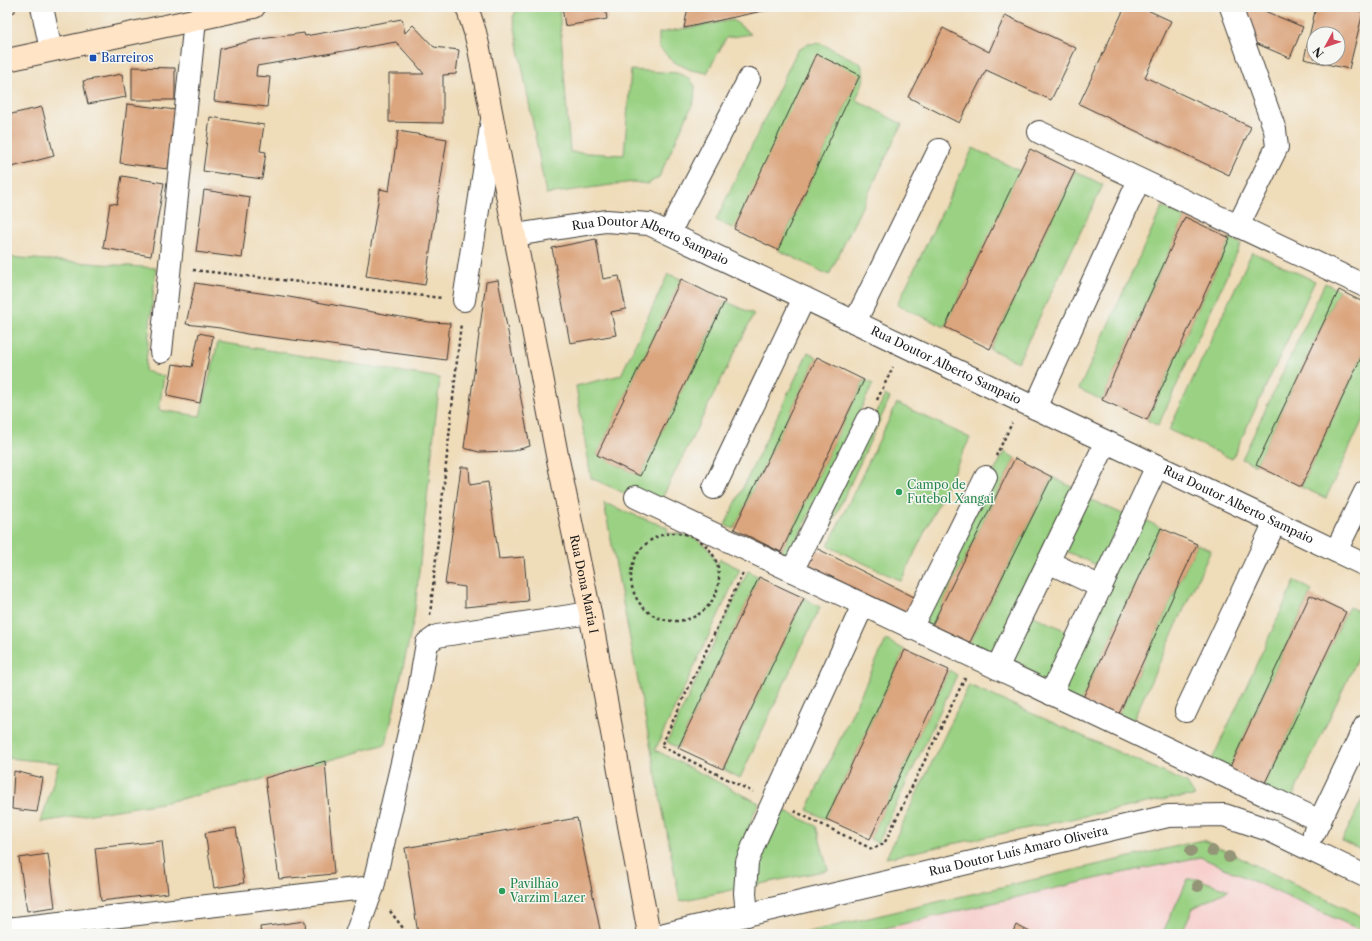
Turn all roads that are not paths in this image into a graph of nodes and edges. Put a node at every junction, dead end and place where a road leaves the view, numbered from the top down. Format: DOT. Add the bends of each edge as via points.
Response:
graph roads {
  1 [pos="42,7"];
  2 [pos="254,7"];
  3 [pos="467,7"];
  4 [pos="484,7"];
  5 [pos="1231,7"];
  6 [pos="195,20"];
  7 [pos="475,32"];
  8 [pos="51,50"];
  9 [pos="7,60"];
  10 [pos="749,79"];
  11 [pos="492,119"];
  12 [pos="1039,132"];
  13 [pos="939,150"];
  14 [pos="1139,180"];
  15 [pos="1238,226"];
  16 [pos="668,234"];
  17 [pos="515,235"];
  18 [pos="1365,286"];
  19 [pos="804,298"];
  20 [pos="464,300"];
  21 [pos="854,322"];
  22 [pos="161,352"];
  23 [pos="1029,405"];
  24 [pos="867,420"];
  25 [pos="1106,442"];
  26 [pos="1157,466"];
  27 [pos="986,477"];
  28 [pos="714,488"];
  29 [pos="1365,492"];
  30 [pos="636,498"];
  31 [pos="1275,522"];
  32 [pos="1336,551"];
  33 [pos="1048,562"];
  34 [pos="1365,565"];
  35 [pos="792,571"];
  36 [pos="1101,587"];
  37 [pos="863,605"];
  38 [pos="590,613"];
  39 [pos="911,628"];
  40 [pos="997,668"];
  41 [pos="1051,694"];
  42 [pos="1186,711"];
  43 [pos="1365,726"];
  44 [pos="1320,821"];
  45 [pos="1307,847"];
  46 [pos="1365,876"];
  47 [pos="373,887"];
  48 [pos="746,915"];
  49 [pos="7,929"];
  50 [pos="356,934"];
  51 [pos="648,934"];
  52 [pos="665,934"];
  1 -- 8 [label="street"];
  2 -- 6 [label="main road"];
  3 -- 7 [label="main road, Rua Dona Maria I"];
  4 -- 7 [label="main road"];
  5 -- 15 [label="street" via="1275,130 1277,147"];
  6 -- 8 [label="main road"];
  6 -- 22 [label="street"];
  7 -- 11 [label="main road, Rua Dona Maria I"];
  8 -- 9 [label="main road"];
  10 -- 16 [label="street"];
  11 -- 17 [label="main road, Rua Dona Maria I"];
  11 -- 20 [label="street"];
  12 -- 14 [label="street"];
  13 -- 21 [label="street"];
  14 -- 15 [label="street"];
  14 -- 23 [label="street"];
  15 -- 18 [label="street"];
  16 -- 17 [label="street, Rua Doutor Alberto Sampaio" via="649,224 606,221"];
  16 -- 19 [label="street, Rua Doutor Alberto Sampaio"];
  17 -- 38 [label="main road, Rua Dona Maria I"];
  19 -- 21 [label="street, Rua Doutor Alberto Sampaio"];
  19 -- 28 [label="street"];
  21 -- 23 [label="street, Rua Doutor Alberto Sampaio"];
  23 -- 25 [label="street, Rua Doutor Alberto Sampaio"];
  24 -- 35 [label="street"];
  25 -- 26 [label="street, Rua Doutor Alberto Sampaio"];
  25 -- 33 [label="street"];
  26 -- 31 [label="street, Rua Doutor Alberto Sampaio"];
  26 -- 36 [label="street"];
  27 -- 39 [label="street"];
  29 -- 32 [label="street"];
  30 -- 35 [label="street"];
  31 -- 32 [label="street, Rua Doutor Alberto Sampaio"];
  31 -- 42 [label="street"];
  32 -- 34 [label="street, Rua Doutor Alberto Sampaio"];
  33 -- 36 [label="street"];
  33 -- 40 [label="street"];
  35 -- 37 [label="street"];
  36 -- 41 [label="street"];
  37 -- 39 [label="street"];
  37 -- 48 [label="street" via="747,862"];
  38 -- 47 [label="street" via="437,636 428,643"];
  38 -- 51 [label="main road, Rua Dona Maria I"];
  39 -- 40 [label="street"];
  40 -- 41 [label="street"];
  41 -- 44 [label="street"];
  43 -- 44 [label="street"];
  44 -- 45 [label="street"];
  45 -- 46 [label="street, Rua Doutor Luís Amaro Oliveira"];
  45 -- 48 [label="street, Rua Doutor Luís Amaro Oliveira" via="1269,830 1224,815 1168,816"];
  47 -- 49 [label="street"];
  47 -- 50 [label="street"];
  48 -- 52 [label="street, Rua Doutor Luís Amaro Oliveira"];
}
